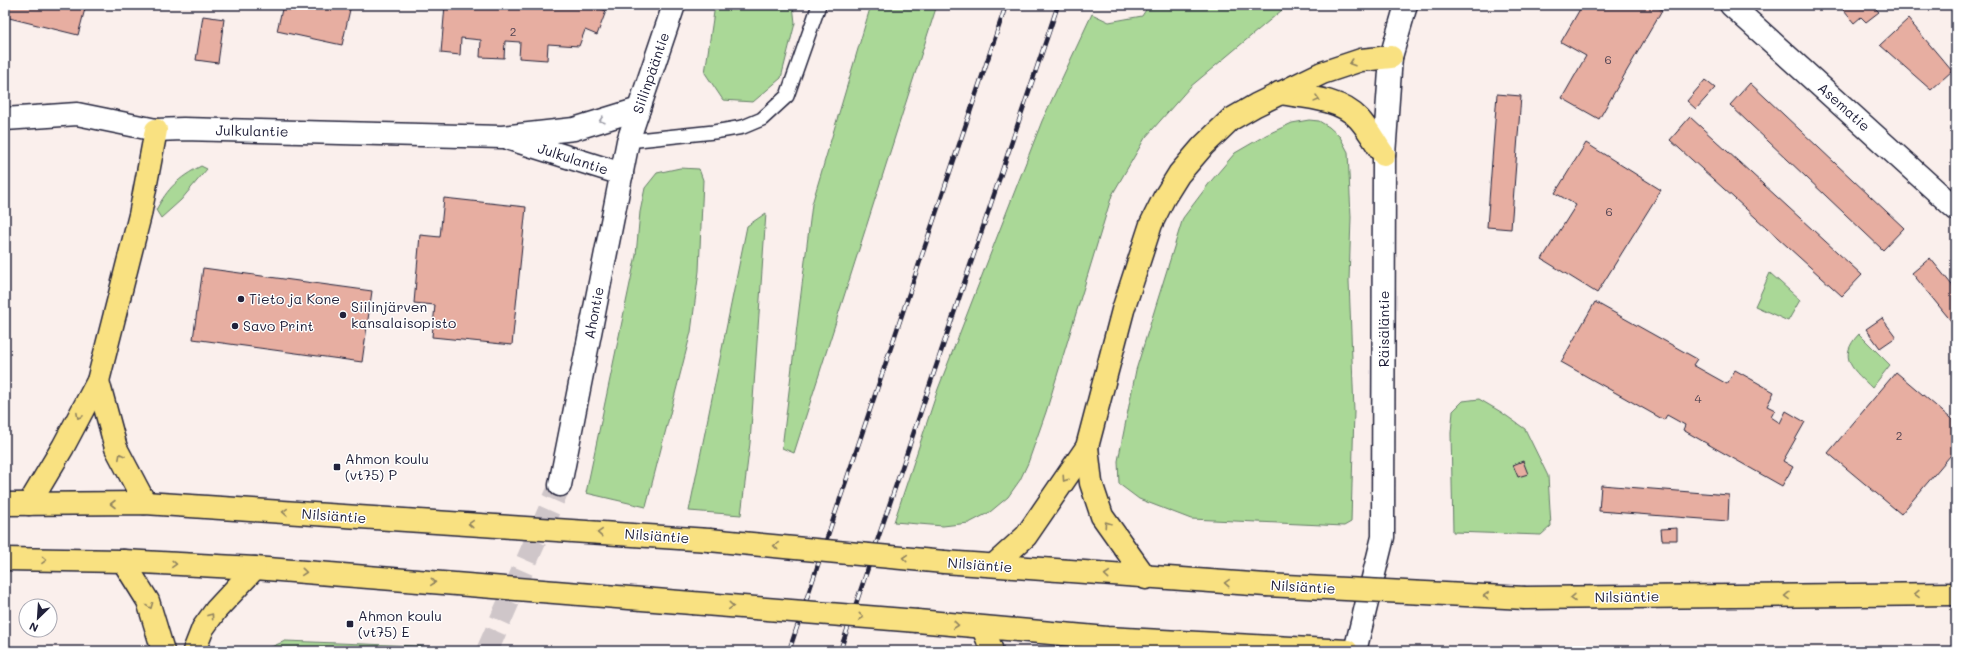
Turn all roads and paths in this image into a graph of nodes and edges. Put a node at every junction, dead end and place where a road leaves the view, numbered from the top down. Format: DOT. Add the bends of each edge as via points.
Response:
graph roads {
  1 [pos="674,5"];
  2 [pos="819,5"];
  3 [pos="1406,5"];
  4 [pos="1731,5"];
  5 [pos="1391,57"];
  6 [pos="1279,93"];
  7 [pos="639,109"];
  8 [pos="5,119"];
  9 [pos="156,130"];
  10 [pos="502,136"];
  11 [pos="628,141"];
  12 [pos="1384,155"];
  13 [pos="622,174"];
  14 [pos="1956,209"];
  15 [pos="98,381"];
  16 [pos="1087,447"];
  17 [pos="560,485"];
  18 [pos="145,503"];
  19 [pos="5,504"];
  20 [pos="29,504"];
  21 [pos="5,560"];
  22 [pos="123,561"];
  23 [pos="994,566"];
  24 [pos="255,568"];
  25 [pos="1146,578"];
  26 [pos="1956,594"];
  27 [pos="983,628"];
  28 [pos="1101,645"];
  29 [pos="164,651"];
  30 [pos="194,651"];
  31 [pos="992,651"];
  32 [pos="1348,651"];
  33 [pos="1354,651"];
  1 -- 7 [label="street, Siilinpääntie"];
  2 -- 11 [label="lane" via="788,96 762,119 742,127 714,132"];
  3 -- 5 [label="street, Räisäläntie"];
  4 -- 14 [label="street, Asematie"];
  5 -- 6 [label="main road, one-way" via="1361,60 1322,73"];
  5 -- 12 [label="street, Räisäläntie"];
  6 -- 12 [label="main road, one-way" via="1314,98 1340,106 1359,119"];
  6 -- 16 [label="main road" via="1230,120 1179,174 1164,198 1151,224 1123,310"];
  7 -- 10 [label="street, Julkulantie, one-way" via="574,129"];
  7 -- 11 [label="street, Siilinpääntie"];
  8 -- 9 [label="street, Julkulantie" via="77,114"];
  9 -- 10 [label="street, Julkulantie"];
  9 -- 15 [label="main road" via="140,215"];
  10 -- 13 [label="street, Julkulantie"];
  11 -- 13 [label="street, Ahontie"];
  12 -- 33 [label="street, Räisäläntie" via="1383,537"];
  13 -- 17 [label="street, Ahontie"];
  18 -- 15 [label="main road, one-way" via="116,448"];
  15 -- 20 [label="main road, one-way"];
  16 -- 23 [label="main road, one-way" via="1026,536"];
  25 -- 16 [label="main road, one-way" via="1102,516 1091,483"];
  18 -- 20 [label="main road, Nilsiäntie, one-way"];
  23 -- 18 [label="main road, Nilsiäntie, one-way, bridge" via="709,540"];
  19 -- 20 [label="main road, Nilsiäntie"];
  21 -- 22 [label="main road, one-way"];
  22 -- 24 [label="main road, one-way"];
  22 -- 29 [label="main road, one-way" via="148,601"];
  25 -- 23 [label="main road, Nilsiäntie, one-way"];
  24 -- 27 [label="main road, one-way, bridge" via="692,602"];
  30 -- 24 [label="main road, one-way" via="203,628 216,610"];
  26 -- 25 [label="main road, Nilsiäntie, one-way, bridge" via="1525,598"];
  27 -- 28 [label="main road"];
  27 -- 31 [label="main road"];
  28 -- 32 [label="main road" via="1255,646"];
}
